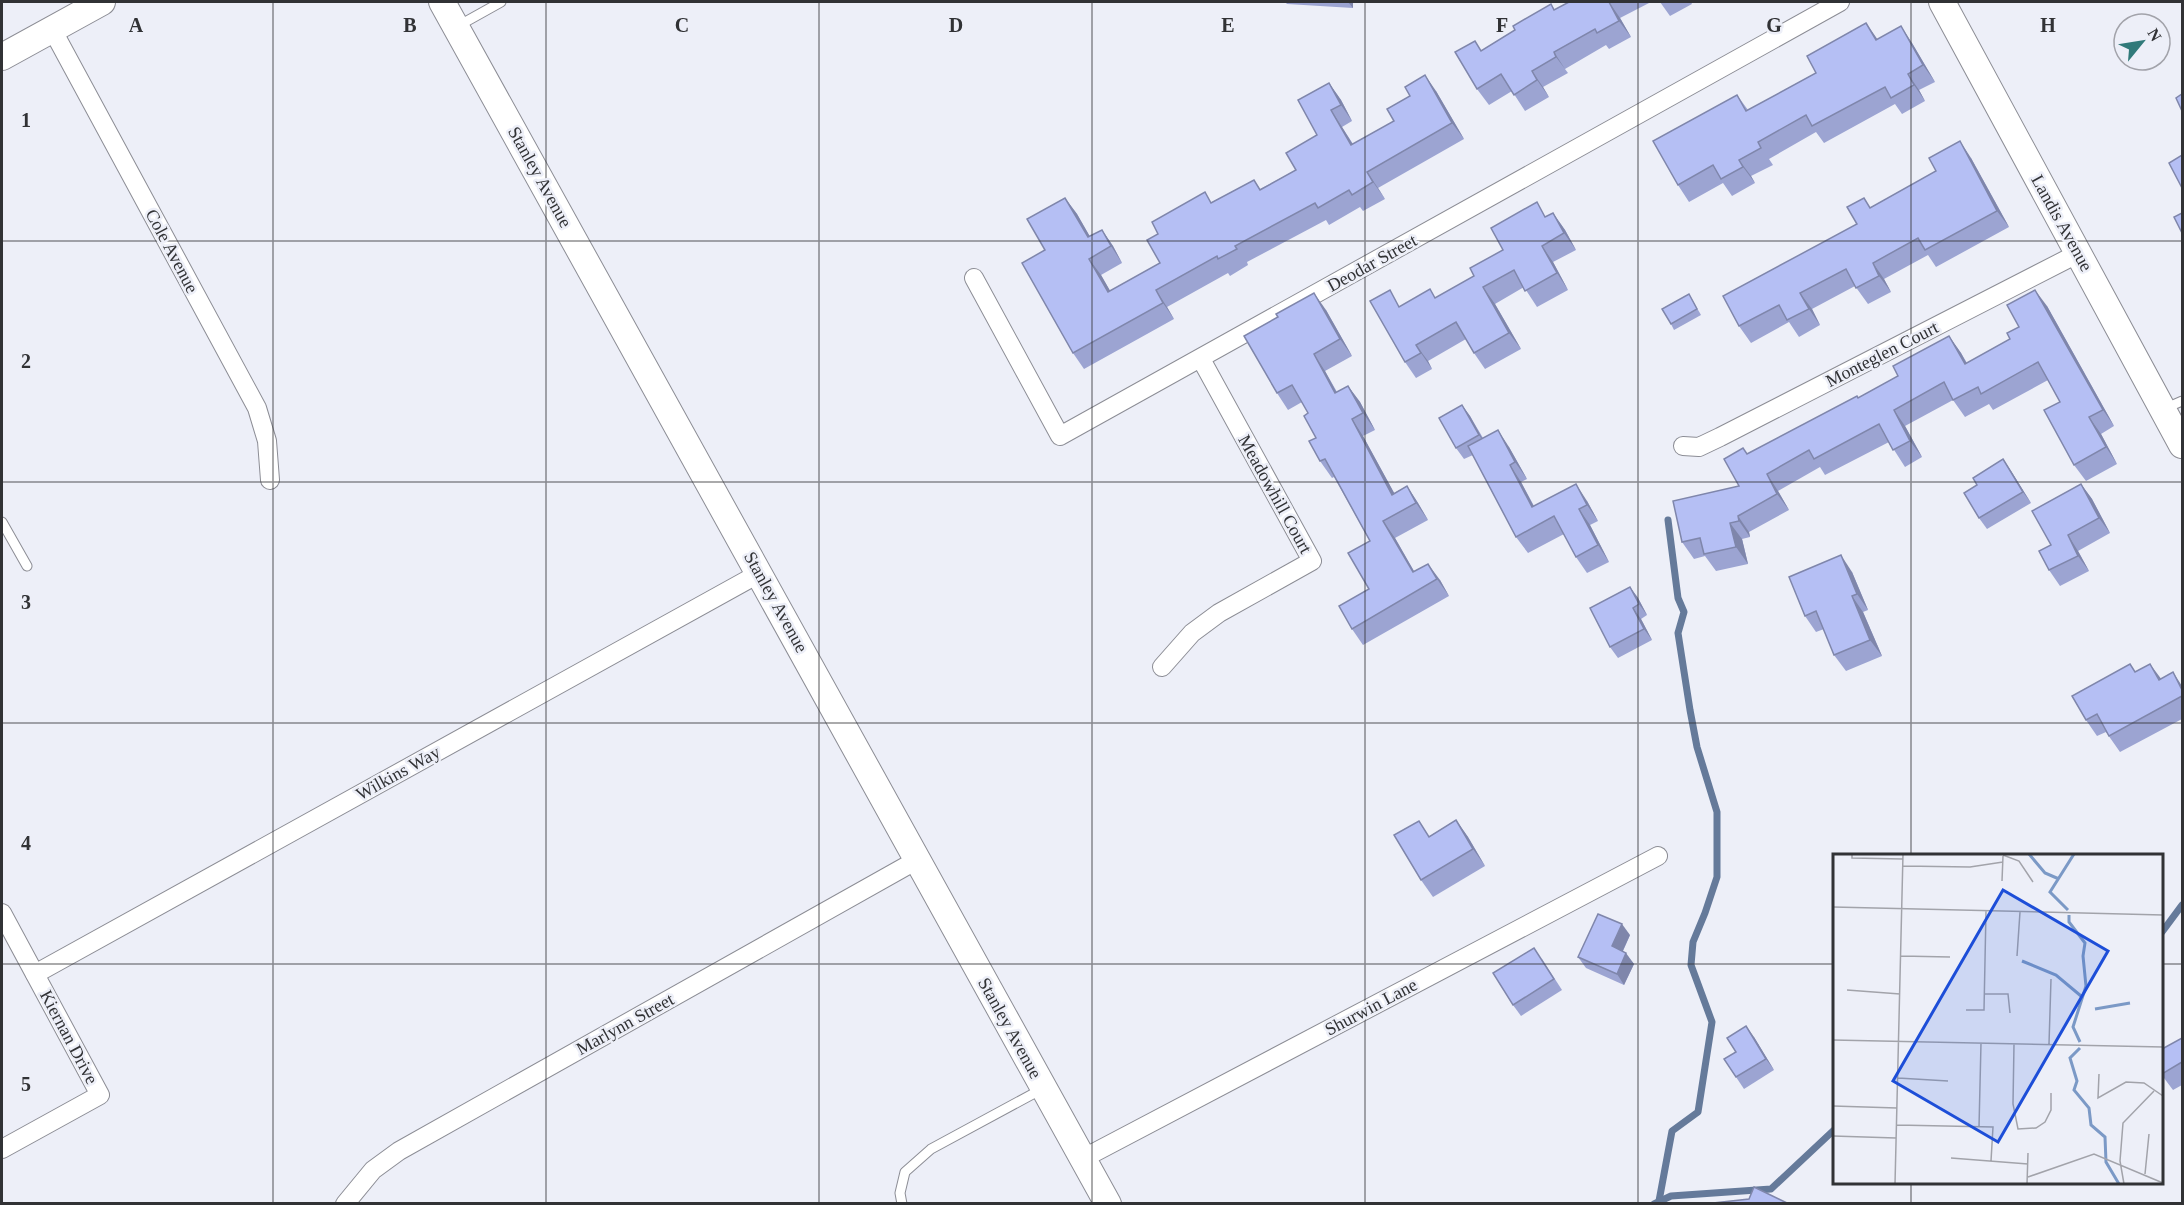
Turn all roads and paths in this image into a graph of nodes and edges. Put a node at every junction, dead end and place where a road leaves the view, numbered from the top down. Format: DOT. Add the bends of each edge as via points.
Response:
graph roads {
  1 [pos="102,2"];
  2 [pos="442,2"];
  3 [pos="501,2"];
  4 [pos="1840,2"];
  5 [pos="1942,2"];
  6 [pos="456,27"];
  7 [pos="52,29"];
  8 [pos="2,57"];
  9 [pos="2079,253"];
  10 [pos="974,278"];
  11 [pos="1202,358"];
  12 [pos="2173,405"];
  13 [pos="2182,445"];
  14 [pos="1683,446"];
  15 [pos="270,480"];
  16 [pos="2,522"];
  17 [pos="27,566"];
  18 [pos="760,573"];
  19 [pos="1162,667"];
  20 [pos="1658,856"];
  21 [pos="917,860"];
  22 [pos="2,913"];
  23 [pos="35,974"];
  24 [pos="1044,1088"];
  25 [pos="2,1149"];
  26 [pos="1084,1158"];
  27 [pos="345,1203"];
  28 [pos="902,1203"];
  29 [pos="1108,1203"];
  1 -- 7 [label="street"];
  2 -- 6 [label="street, Stanley Avenue"];
  3 -- 6 [label="lane"];
  4 -- 11 [label="street, Deodar Street"];
  5 -- 9 [label="street, Landis Avenue"];
  6 -- 18 [label="street, Stanley Avenue"];
  7 -- 8 [label="street"];
  7 -- 15 [label="street, Cole Avenue" via="257,408 267,441"];
  9 -- 12 [label="street, Landis Avenue"];
  9 -- 14 [label="street, Monteglen Court" via="1720,437 1699,447"];
  10 -- 11 [label="street, Deodar Street" via="1060,436"];
  11 -- 19 [label="street, Meadowhill Court" via="1312,561 1219,613 1192,633"];
  12 -- 13 [label="street, Landis Avenue"];
  16 -- 17 [label="lane"];
  18 -- 21 [label="street, Stanley Avenue"];
  18 -- 23 [label="street, Wilkins Way"];
  20 -- 26 [label="street, Shurwin Lane"];
  21 -- 24 [label="street, Stanley Avenue"];
  21 -- 27 [label="street, Marlynn Street" via="399,1151 373,1170"];
  22 -- 23 [label="street, Kiernan Drive"];
  23 -- 25 [label="street, Kiernan Drive" via="100,1095"];
  24 -- 26 [label="street, Stanley Avenue"];
  24 -- 28 [label="lane" via="932,1149 905,1172"];
  26 -- 29 [label="street, Stanley Avenue"];
}
